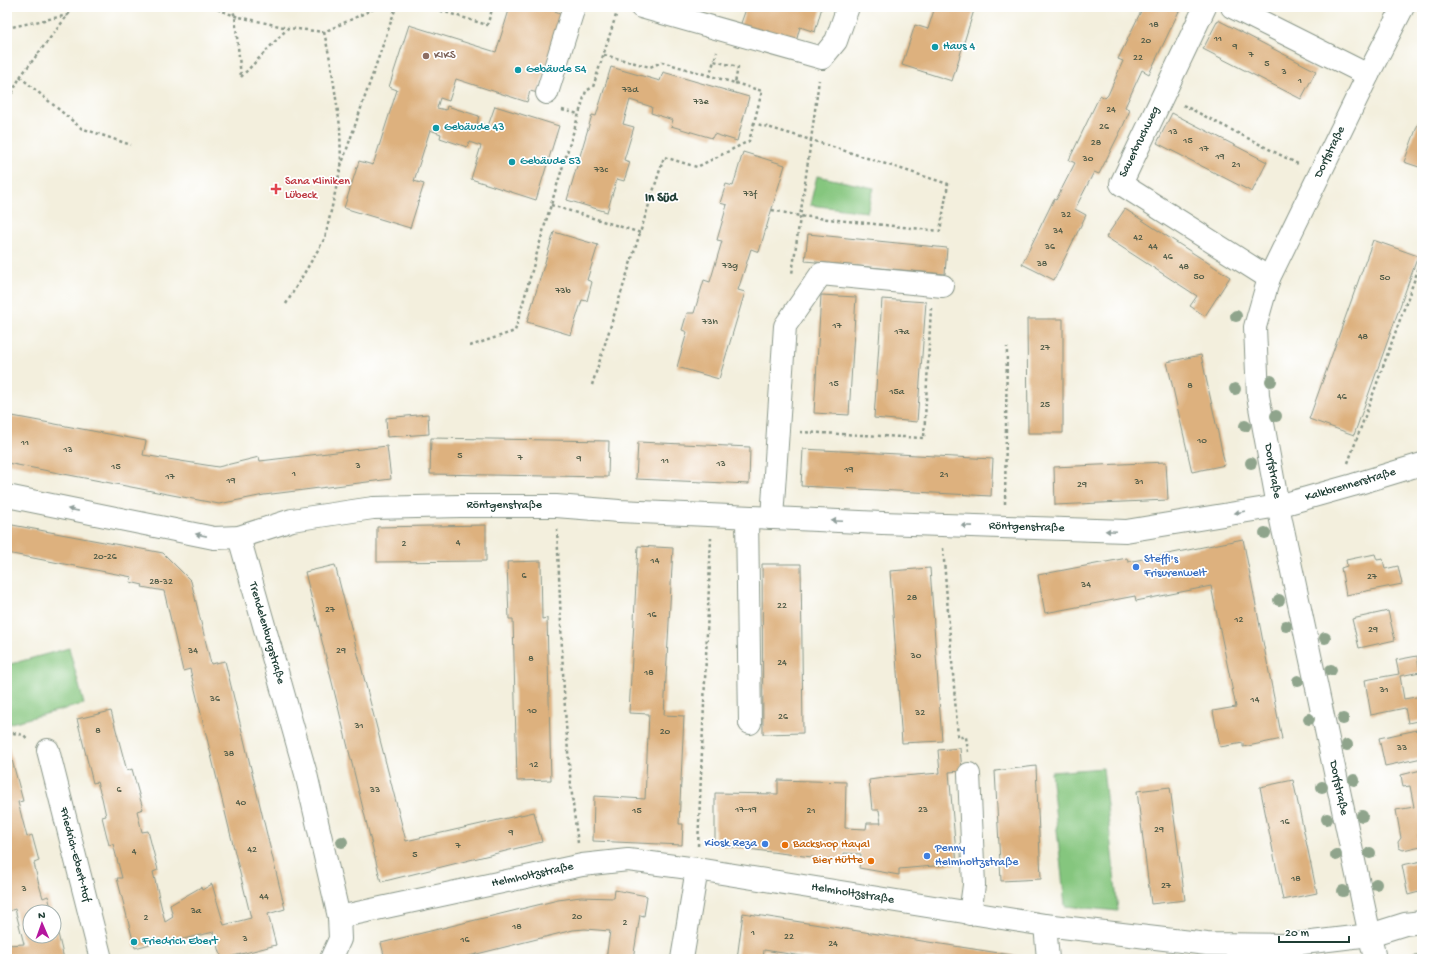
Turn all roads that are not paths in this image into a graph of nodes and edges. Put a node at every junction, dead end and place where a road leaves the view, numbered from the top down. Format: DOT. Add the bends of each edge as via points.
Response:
graph roads {
  1 [pos="574,7"];
  2 [pos="641,7"];
  3 [pos="848,7"];
  4 [pos="1205,7"];
  5 [pos="1232,7"];
  6 [pos="1403,7"];
  7 [pos="1368,75"];
  8 [pos="553,101"];
  9 [pos="1270,278"];
  10 [pos="937,286"];
  11 [pos="1422,464"];
  12 [pos="7,496"];
  13 [pos="1278,506"];
  14 [pos="747,517"];
  15 [pos="772,518"];
  16 [pos="240,538"];
  17 [pos="750,723"];
  18 [pos="48,750"];
  19 [pos="969,774"];
  20 [pos="697,869"];
  21 [pos="970,914"];
  22 [pos="339,917"];
  23 [pos="1422,922"];
  24 [pos="1045,925"];
  25 [pos="1370,935"];
  26 [pos="101,959"];
  27 [pos="331,959"];
  28 [pos="682,959"];
  29 [pos="1048,959"];
  30 [pos="1375,959"];
  1 -- 8 [label="street"];
  2 -- 3 [label="street" via="822,58 836,42"];
  4 -- 9 [label="street, Sauerbruchweg" via="1121,184"];
  5 -- 7 [label="street"];
  6 -- 7 [label="street, Dorfstraße"];
  7 -- 9 [label="street, Dorfstraße"];
  9 -- 13 [label="street, Dorfstraße" via="1255,327 1258,396"];
  10 -- 15 [label="street" via="821,274 785,326"];
  11 -- 13 [label="street, Kalkbrennerstraße"];
  16 -- 12 [label="street, one-way" via="214,538"];
  13 -- 15 [label="street, Röntgenstraße, one-way" via="1126,531"];
  13 -- 25 [label="street, Dorfstraße"];
  14 -- 15 [label="street, Röntgenstraße"];
  14 -- 16 [label="street, Röntgenstraße" via="556,506 373,508 292,520"];
  14 -- 17 [label="street"];
  16 -- 22 [label="street, Trendelenburgstraße" via="306,774"];
  18 -- 26 [label="street, Friedrich-Ebert-Hof"];
  19 -- 21 [label="street" via="974,885"];
  20 -- 21 [label="street, Helmholtzstraße"];
  20 -- 22 [label="street, Helmholtzstraße" via="628,860 582,865"];
  20 -- 28 [label="street"];
  21 -- 24 [label="street, Helmholtzstraße"];
  22 -- 27 [label="street, Trendelenburgstraße" via="340,939"];
  23 -- 25 [label="street, Helmholtzstraße" via="1405,924"];
  24 -- 25 [label="street, Helmholtzstraße" via="1207,944 1287,945"];
  24 -- 29 [label="street"];
  25 -- 30 [label="street, Dorfstraße"];
}
